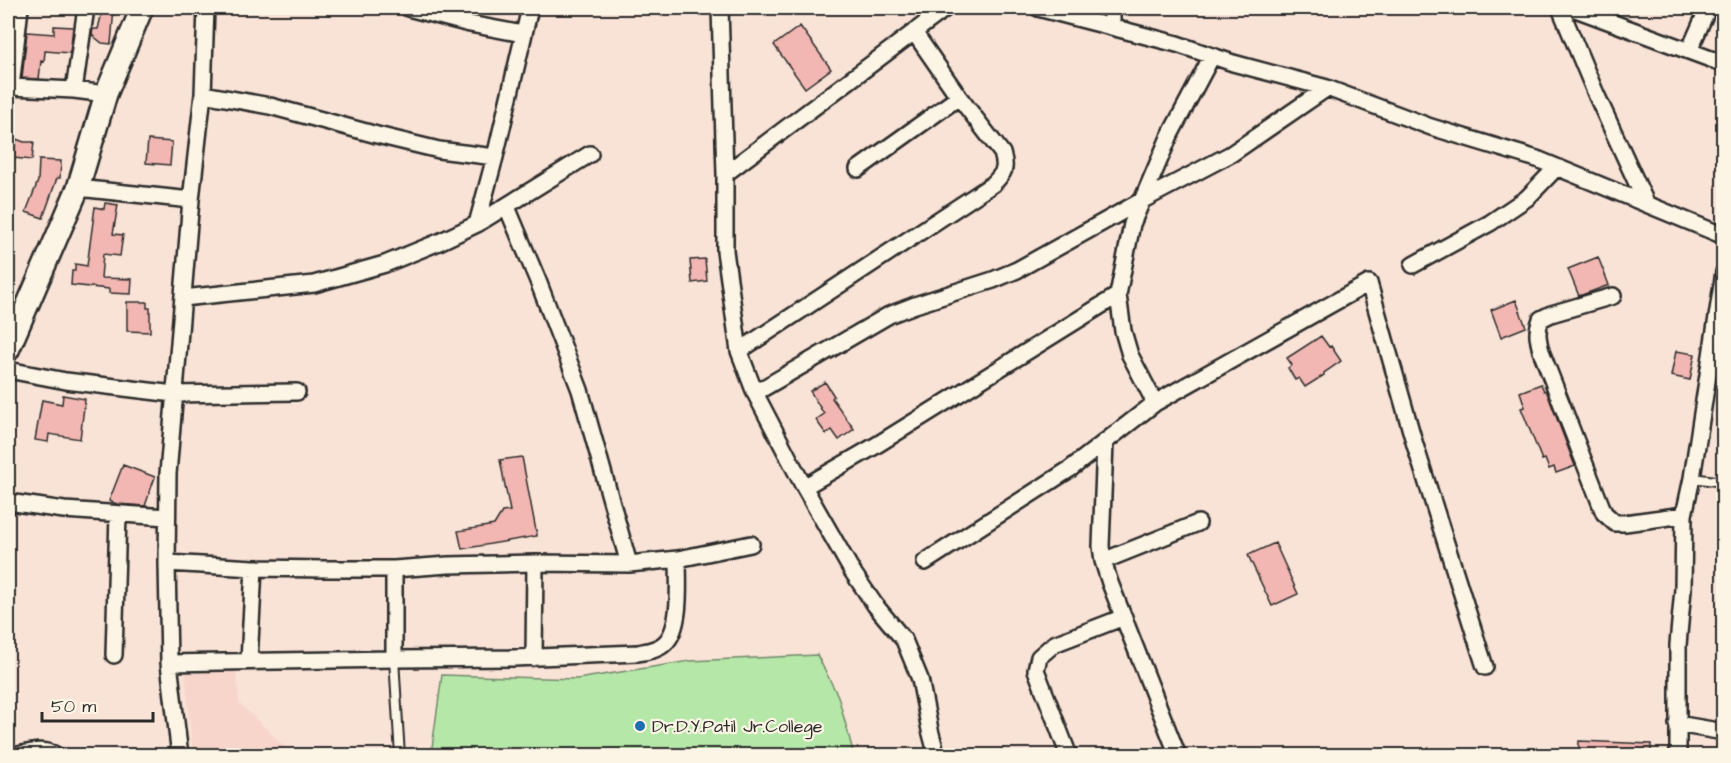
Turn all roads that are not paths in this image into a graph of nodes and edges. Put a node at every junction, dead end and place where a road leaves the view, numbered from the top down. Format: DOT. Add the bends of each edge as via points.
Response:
graph roads {
  1 [pos="20,8"];
  2 [pos="86,8"];
  3 [pos="142,8"];
  4 [pos="206,8"];
  5 [pos="408,8"];
  6 [pos="530,8"];
  7 [pos="720,8"];
  8 [pos="946,8"];
  9 [pos="1038,8"];
  10 [pos="1112,8"];
  11 [pos="1560,8"];
  12 [pos="1573,8"];
  13 [pos="1708,8"];
  14 [pos="1112,27"];
  15 [pos="914,32"];
  16 [pos="524,34"];
  17 [pos="1689,51"];
  18 [pos="1212,56"];
  19 [pos="1724,64"];
  20 [pos="9,87"];
  21 [pos="1328,88"];
  22 [pos="74,90"];
  23 [pos="106,94"];
  24 [pos="204,94"];
  25 [pos="959,97"];
  26 [pos="590,154"];
  27 [pos="495,157"];
  28 [pos="1556,168"];
  29 [pos="858,169"];
  30 [pos="725,174"];
  31 [pos="78,188"];
  32 [pos="191,200"];
  33 [pos="1141,201"];
  34 [pos="1646,203"];
  35 [pos="507,207"];
  36 [pos="477,224"];
  37 [pos="1724,236"];
  38 [pos="1413,265"];
  39 [pos="1724,272"];
  40 [pos="1118,296"];
  41 [pos="1613,296"];
  42 [pos="183,298"];
  43 [pos="8,350"];
  44 [pos="739,351"];
  45 [pos="8,370"];
  46 [pos="297,392"];
  47 [pos="755,393"];
  48 [pos="174,394"];
  49 [pos="1155,403"];
  50 [pos="1105,443"];
  51 [pos="1692,478"];
  52 [pos="1724,482"];
  53 [pos="804,487"];
  54 [pos="8,502"];
  55 [pos="118,514"];
  56 [pos="1684,515"];
  57 [pos="167,517"];
  58 [pos="1198,523"];
  59 [pos="751,544"];
  60 [pos="678,559"];
  61 [pos="1103,561"];
  62 [pos="925,562"];
  63 [pos="167,563"];
  64 [pos="535,563"];
  65 [pos="628,564"];
  66 [pos="254,568"];
  67 [pos="394,569"];
  68 [pos="1124,617"];
  69 [pos="114,655"];
  70 [pos="534,657"];
  71 [pos="394,659"];
  72 [pos="249,661"];
  73 [pos="169,663"];
  74 [pos="1485,667"];
  75 [pos="1677,724"];
  76 [pos="1724,732"];
  77 [pos="13,756"];
  78 [pos="57,756"];
  79 [pos="180,756"];
  80 [pos="400,756"];
  81 [pos="937,756"];
  82 [pos="1069,756"];
  83 [pos="1178,756"];
  84 [pos="1678,756"];
  1 -- 20 [label="street"];
  2 -- 22 [label="street"];
  3 -- 23 [label="street"];
  4 -- 24 [label="street"];
  5 -- 16 [label="street"];
  6 -- 16 [label="street"];
  7 -- 30 [label="street"];
  8 -- 15 [label="street"];
  9 -- 14 [label="street"];
  10 -- 14 [label="street"];
  11 -- 34 [label="street"];
  12 -- 17 [label="street"];
  13 -- 17 [label="street"];
  14 -- 18 [label="street"];
  15 -- 25 [label="street"];
  15 -- 30 [label="street"];
  16 -- 27 [label="street"];
  17 -- 19 [label="street"];
  18 -- 21 [label="street"];
  18 -- 33 [label="street"];
  20 -- 22 [label="street"];
  21 -- 28 [label="street"];
  21 -- 33 [label="street" via="1231,154"];
  22 -- 23 [label="street"];
  23 -- 31 [label="street"];
  24 -- 27 [label="street" via="270,106 439,150"];
  24 -- 32 [label="street"];
  25 -- 29 [label="street"];
  25 -- 44 [label="street" via="1002,153 1002,175"];
  26 -- 35 [label="street"];
  27 -- 36 [label="street"];
  28 -- 34 [label="street"];
  28 -- 38 [label="street" via="1527,198"];
  30 -- 44 [label="street" via="725,251"];
  31 -- 32 [label="street"];
  31 -- 43 [label="street"];
  32 -- 42 [label="street"];
  33 -- 40 [label="street" via="1132,224"];
  33 -- 47 [label="street" via="1017,270 889,315"];
  34 -- 37 [label="street"];
  35 -- 36 [label="street"];
  35 -- 65 [label="street" via="580,390"];
  36 -- 42 [label="street" via="385,264 314,284"];
  39 -- 51 [label="street"];
  40 -- 49 [label="street" via="1130,354"];
  40 -- 53 [label="street"];
  41 -- 56 [label="street" via="1541,319 1538,339 1604,513 1615,523"];
  42 -- 48 [label="street"];
  44 -- 47 [label="street"];
  45 -- 48 [label="street"];
  46 -- 48 [label="street"];
  47 -- 53 [label="street"];
  48 -- 57 [label="street"];
  49 -- 50 [label="street"];
  49 -- 74 [label="street" via="1369,283 1414,445"];
  50 -- 61 [label="street"];
  50 -- 62 [label="street"];
  51 -- 52 [label="lane"];
  51 -- 56 [label="street"];
  53 -- 81 [label="street" via="852,571 904,640 920,679"];
  54 -- 55 [label="street"];
  55 -- 57 [label="street"];
  55 -- 69 [label="street"];
  56 -- 75 [label="street"];
  57 -- 63 [label="street"];
  58 -- 61 [label="street"];
  59 -- 60 [label="street"];
  60 -- 65 [label="street"];
  60 -- 70 [label="street" via="674,630 656,649"];
  61 -- 68 [label="street"];
  63 -- 66 [label="street"];
  63 -- 73 [label="street"];
  64 -- 65 [label="street"];
  64 -- 67 [label="street"];
  64 -- 70 [label="street"];
  66 -- 67 [label="street"];
  66 -- 72 [label="street"];
  67 -- 71 [label="street"];
  68 -- 82 [label="street" via="1054,644 1039,657 1036,670"];
  68 -- 83 [label="street"];
  70 -- 71 [label="street"];
  71 -- 72 [label="street"];
  71 -- 80 [label="lane"];
  72 -- 73 [label="street"];
  73 -- 79 [label="street"];
  75 -- 76 [label="street"];
  75 -- 84 [label="street"];
  77 -- 78 [label="street" via="44,751"];
}
